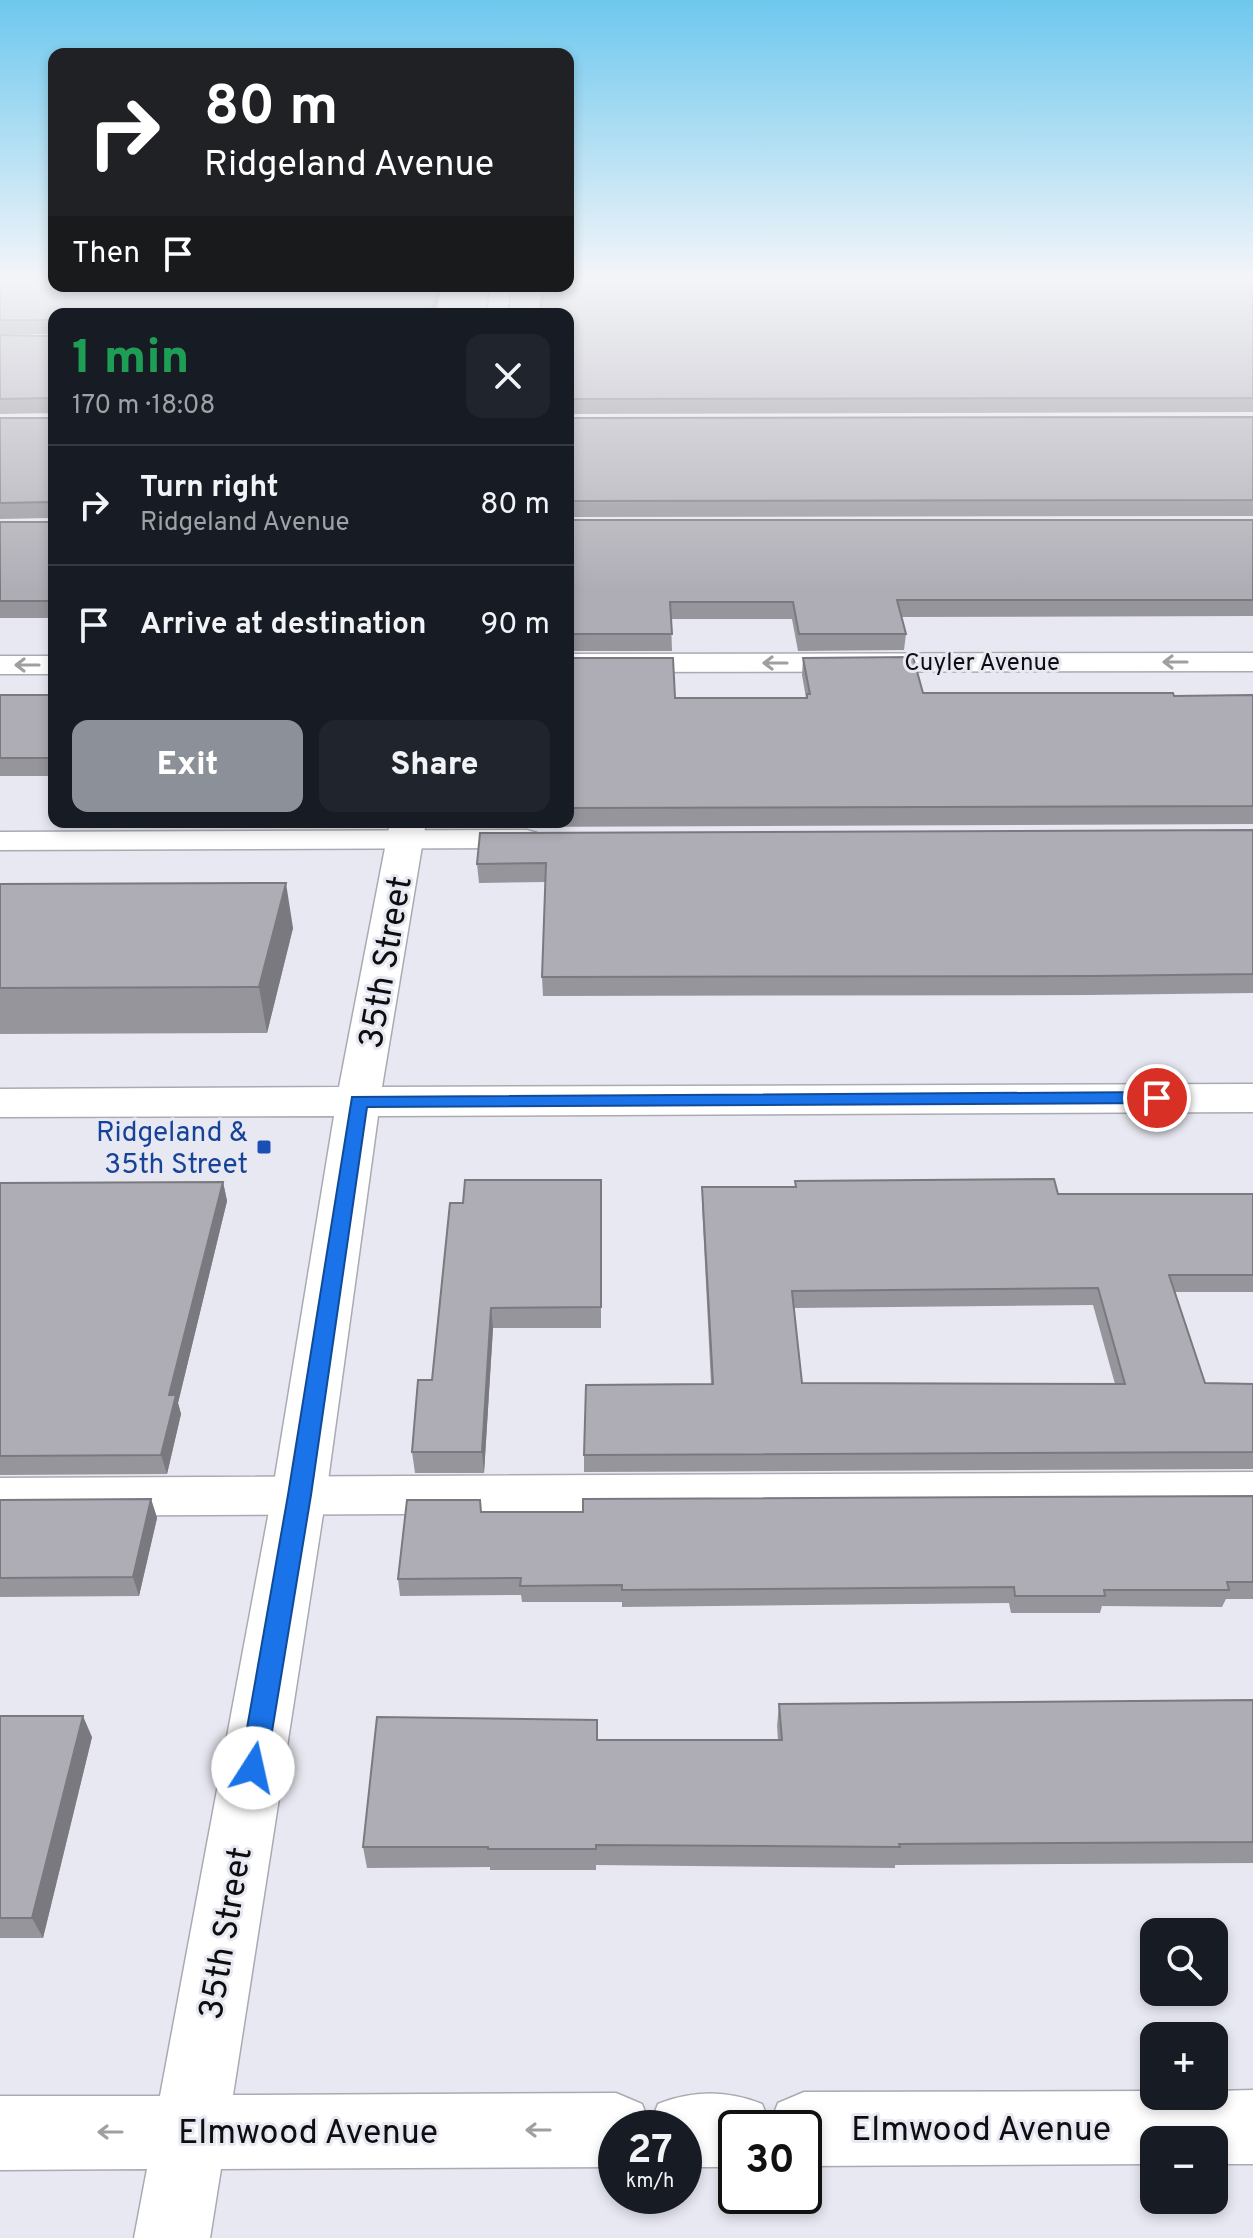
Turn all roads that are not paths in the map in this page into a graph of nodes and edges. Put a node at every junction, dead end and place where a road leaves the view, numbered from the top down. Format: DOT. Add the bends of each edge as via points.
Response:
graph roads {
  1 [pos="1253,662"];
  2 [pos="574,663"];
  3 [pos="0,665"];
  4 [pos="48,665"];
  5 [pos="406,831"];
  6 [pos="562,839"];
  7 [pos="0,841"];
  8 [pos="1253,1098"];
  9 [pos="358,1101"];
  10 [pos="0,1103"];
  11 [pos="1253,1491"];
  12 [pos="299,1495"];
  13 [pos="0,1497"];
  14 [pos="1253,2127"];
  15 [pos="822,2129"];
  16 [pos="598,2130"];
  17 [pos="190,2132"];
  18 [pos="0,2133"];
  19 [pos="172,2238"];
  1 -- 2 [label="street, Cuyler Avenue, one-way"];
  4 -- 3 [label="street, one-way"];
  5 -- 6 [label="lane"];
  5 -- 7 [label="lane"];
  5 -- 9 [label="street, 35th Street"];
  8 -- 9 [label="street"];
  9 -- 10 [label="street"];
  9 -- 12 [label="street, 35th Street"];
  11 -- 12 [label="lane"];
  12 -- 13 [label="lane"];
  12 -- 17 [label="street, 35th Street"];
  14 -- 15 [label="street, Elmwood Avenue"];
  16 -- 17 [label="street, Elmwood Avenue, one-way"];
  17 -- 18 [label="street, Elmwood Avenue, one-way"];
  17 -- 19 [label="street, 35th Street"];
}
